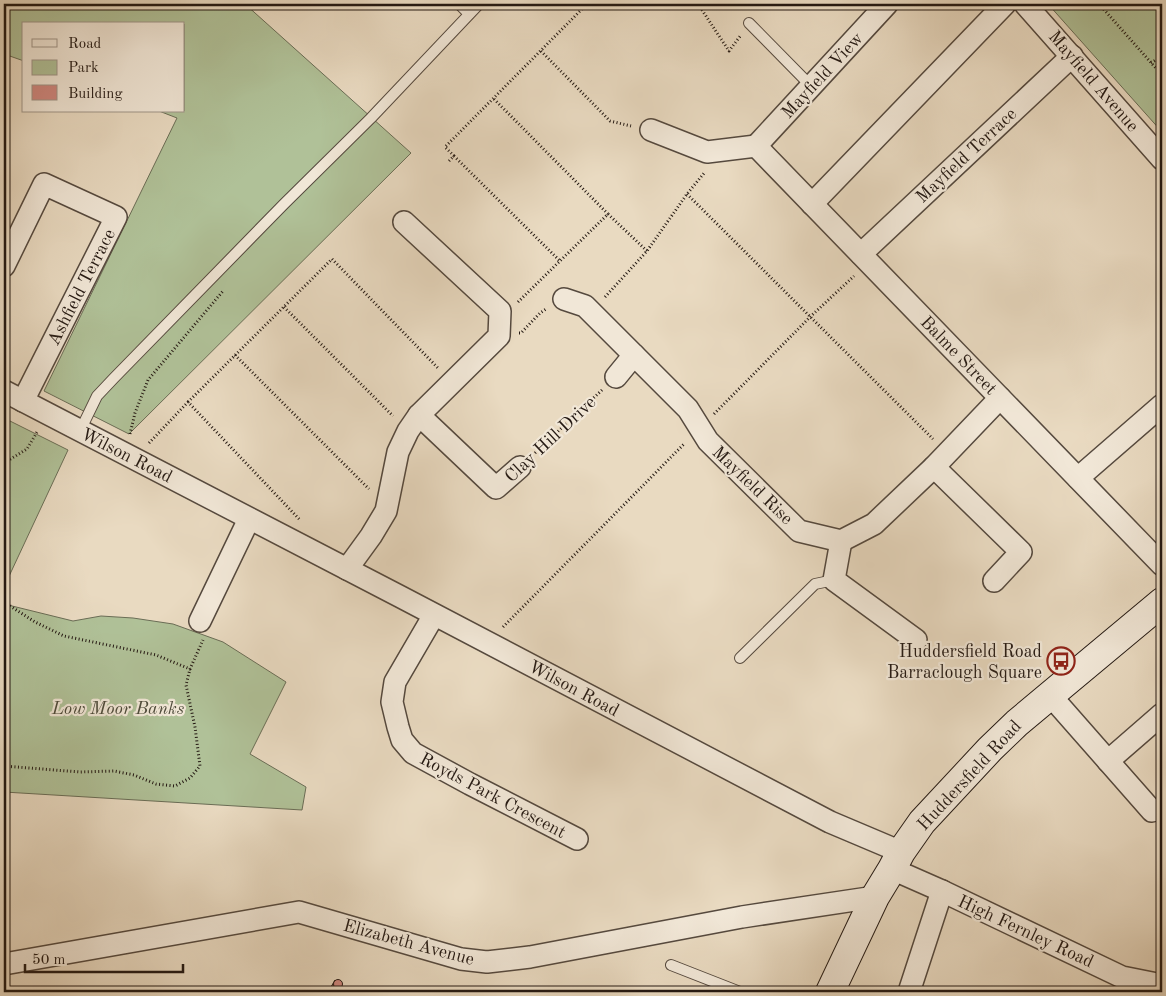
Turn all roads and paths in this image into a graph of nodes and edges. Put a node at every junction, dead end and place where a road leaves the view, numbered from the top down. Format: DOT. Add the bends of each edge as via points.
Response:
graph roads {
  1 [pos="459,4"];
  2 [pos="479,4"];
  3 [pos="588,4"];
  4 [pos="698,4"];
  5 [pos="887,4"];
  6 [pos="1005,4"];
  7 [pos="1026,4"];
  8 [pos="1098,4"];
  9 [pos="470,14"];
  10 [pos="749,23"];
  11 [pos="540,51"];
  12 [pos="1072,56"];
  13 [pos="1162,56"];
  14 [pos="1151,63"];
  15 [pos="1162,75"];
  16 [pos="811,86"];
  17 [pos="494,99"];
  18 [pos="651,130"];
  19 [pos="756,146"];
  20 [pos="707,152"];
  21 [pos="454,156"];
  22 [pos="1162,159"];
  23 [pos="449,160"];
  24 [pos="688,194"];
  25 [pos="812,204"];
  26 [pos="608,214"];
  27 [pos="404,222"];
  28 [pos="647,251"];
  29 [pos="865,258"];
  30 [pos="560,261"];
  31 [pos="4,266"];
  32 [pos="225,289"];
  33 [pos="564,299"];
  34 [pos="284,307"];
  35 [pos="591,312"];
  36 [pos="810,316"];
  37 [pos="499,328"];
  38 [pos="235,355"];
  39 [pos="634,355"];
  40 [pos="616,377"];
  41 [pos="452,382"];
  42 [pos="4,391"];
  43 [pos="1000,398"];
  44 [pos="23,401"];
  45 [pos="188,402"];
  46 [pos="1162,405"];
  47 [pos="47,414"];
  48 [pos="414,423"];
  49 [pos="700,428"];
  50 [pos="80,431"];
  51 [pos="129,456"];
  52 [pos="941,460"];
  53 [pos="4,462"];
  54 [pos="520,467"];
  55 [pos="1078,478"];
  56 [pos="387,507"];
  57 [pos="250,519"];
  58 [pos="300,520"];
  59 [pos="841,541"];
  60 [pos="1162,565"];
  61 [pos="347,569"];
  62 [pos="834,580"];
  63 [pos="994,581"];
  64 [pos="4,602"];
  65 [pos="1162,604"];
  66 [pos="434,615"];
  67 [pos="200,621"];
  68 [pos="916,640"];
  69 [pos="488,643"];
  70 [pos="740,658"];
  71 [pos="190,669"];
  72 [pos="1050,695"];
  73 [pos="1162,714"];
  74 [pos="1108,762"];
  75 [pos="4,766"];
  76 [pos="1152,811"];
  77 [pos="577,839"];
  78 [pos="896,861"];
  79 [pos="942,891"];
  80 [pos="875,897"];
  81 [pos="4,964"];
  82 [pos="671,965"];
  83 [pos="1162,985"];
  84 [pos="740,992"];
  85 [pos="830,992"];
  86 [pos="909,992"];
  1 -- 9 [label="lane"];
  2 -- 9 [label="lane"];
  3 -- 11 [label="path"];
  4 -- 10 [label="path" via="729,51"];
  5 -- 16 [label="street, Mayfield View"];
  6 -- 25 [label="street"];
  7 -- 12 [label="street, Mayfield Avenue"];
  8 -- 14 [label="path"];
  9 -- 50 [label="lane" via="372,118 97,396"];
  10 -- 16 [label="lane"];
  11 -- 17 [label="path"];
  11 -- 18 [label="path" via="610,121"];
  12 -- 22 [label="street, Mayfield Avenue"];
  12 -- 29 [label="street, Mayfield Terrace"];
  13 -- 14 [label="path"];
  14 -- 15 [label="path"];
  16 -- 19 [label="street, Mayfield View"];
  17 -- 21 [label="path" via="445,147"];
  17 -- 26 [label="path"];
  18 -- 20 [label="street"];
  19 -- 20 [label="street"];
  19 -- 25 [label="street, Balme Street"];
  20 -- 24 [label="path" via="709,167"];
  21 -- 23 [label="path"];
  21 -- 30 [label="path"];
  24 -- 28 [label="path"];
  24 -- 36 [label="path"];
  25 -- 29 [label="street, Balme Street"];
  26 -- 28 [label="path"];
  26 -- 30 [label="path"];
  27 -- 37 [label="street" via="500,311"];
  28 -- 35 [label="path"];
  29 -- 36 [label="path"];
  29 -- 43 [label="street, Balme Street"];
  30 -- 37 [label="path"];
  31 -- 44 [label="street, Ashfield Terrace" via="44,184 116,217"];
  32 -- 51 [label="path" via="148,380 135,413"];
  33 -- 35 [label="street" via="585,306"];
  33 -- 37 [label="path" via="540,313 521,333"];
  34 -- 38 [label="path"];
  34 -- 41 [label="path" via="332,259"];
  34 -- 48 [label="path"];
  35 -- 39 [label="street"];
  36 -- 49 [label="path"];
  36 -- 52 [label="path"];
  37 -- 41 [label="street"];
  38 -- 45 [label="path"];
  38 -- 56 [label="path"];
  39 -- 40 [label="street"];
  39 -- 49 [label="street" via="688,410"];
  40 -- 54 [label="path, Clay Hill Drive"];
  41 -- 48 [label="street"];
  42 -- 44 [label="street, Wilson Road"];
  43 -- 52 [label="street"];
  43 -- 55 [label="street, Balme Street"];
  44 -- 47 [label="street, Wilson Road"];
  45 -- 51 [label="path"];
  45 -- 58 [label="path"];
  46 -- 55 [label="street"];
  47 -- 50 [label="street, Wilson Road"];
  47 -- 53 [label="path" via="27,449"];
  48 -- 54 [label="street, Clay Hill Drive" via="496,488"];
  48 -- 56 [label="street" via="398,452"];
  49 -- 59 [label="street, Mayfield Rise" via="708,441 799,531"];
  49 -- 69 [label="path"];
  50 -- 51 [label="street, Wilson Road"];
  51 -- 57 [label="street, Wilson Road"];
  52 -- 59 [label="street" via="874,524"];
  52 -- 63 [label="street" via="1021,552"];
  55 -- 60 [label="street, Balme Street"];
  56 -- 61 [label="street"];
  57 -- 61 [label="street, Wilson Road"];
  57 -- 67 [label="street"];
  59 -- 62 [label="street"];
  61 -- 66 [label="street, Wilson Road"];
  62 -- 68 [label="street"];
  62 -- 70 [label="lane" via="815,584"];
  64 -- 71 [label="path" via="64,636 156,655"];
  65 -- 72 [label="main road, Huddersfield Road"];
  66 -- 69 [label="street, Wilson Road"];
  66 -- 77 [label="street, Royds Park Crescent" via="395,682 392,702 402,740 413,753"];
  67 -- 71 [label="path" via="205,634"];
  69 -- 78 [label="street, Wilson Road" via="830,822"];
  71 -- 75 [label="path" via="186,685 200,766 190,778 175,786 156,784 114,771 80,772"];
  72 -- 74 [label="street"];
  72 -- 78 [label="main road, Huddersfield Road" via="990,749 922,822"];
  73 -- 74 [label="street"];
  74 -- 76 [label="street"];
  78 -- 79 [label="street, High Fernley Road"];
  78 -- 80 [label="main road, Huddersfield Road"];
  79 -- 83 [label="street, High Fernley Road" via="1122,977"];
  79 -- 86 [label="street"];
  80 -- 81 [label="street, Elizabeth Avenue" via="487,962 461,960 299,912"];
  80 -- 85 [label="main road, Huddersfield Road"];
  82 -- 84 [label="lane"];
}
